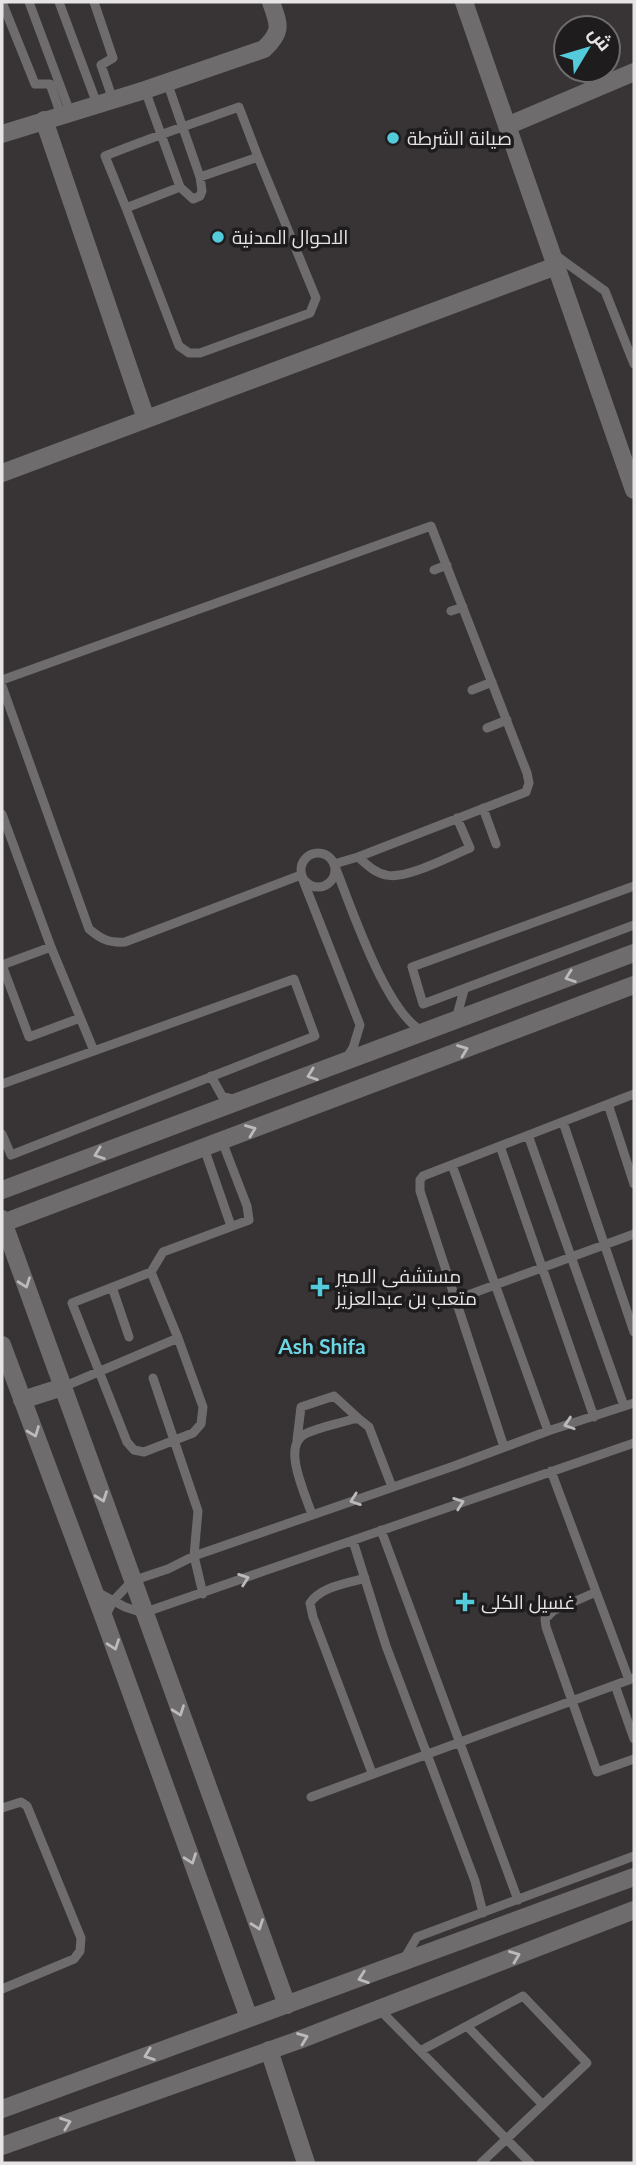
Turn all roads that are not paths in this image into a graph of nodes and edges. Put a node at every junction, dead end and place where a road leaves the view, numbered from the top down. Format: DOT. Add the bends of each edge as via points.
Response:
graph roads {
  1 [pos="2,2"];
  2 [pos="29,2"];
  3 [pos="59,2"];
  4 [pos="94,2"];
  5 [pos="271,2"];
  6 [pos="464,2"];
  7 [pos="634,72"];
  8 [pos="167,82"];
  9 [pos="145,90"];
  10 [pos="105,102"];
  11 [pos="58,116"];
  12 [pos="183,126"];
  13 [pos="507,126"];
  14 [pos="2,134"];
  15 [pos="161,134"];
  16 [pos="258,157"];
  17 [pos="201,177"];
  18 [pos="180,187"];
  19 [pos="126,208"];
  20 [pos="554,259"];
  21 [pos="634,364"];
  22 [pos="146,419"];
  23 [pos="2,473"];
  24 [pos="634,490"];
  25 [pos="447,565"];
  26 [pos="434,570"];
  27 [pos="463,607"];
  28 [pos="451,611"];
  29 [pos="2,680"];
  30 [pos="492,682"];
  31 [pos="2,686"];
  32 [pos="472,690"];
  33 [pos="507,720"];
  34 [pos="487,728"];
  35 [pos="482,808"];
  36 [pos="2,814"];
  37 [pos="457,818"];
  38 [pos="6,837"];
  39 [pos="496,844"];
  40 [pos="358,857"];
  41 [pos="334,864"];
  42 [pos="301,875"];
  43 [pos="634,886"];
  44 [pos="634,925"];
  45 [pos="51,947"];
  46 [pos="634,953"];
  47 [pos="2,965"];
  48 [pos="634,985"];
  49 [pos="464,990"];
  50 [pos="80,1018"];
  51 [pos="456,1018"];
  52 [pos="425,1033"];
  53 [pos="94,1051"];
  54 [pos="342,1064"];
  55 [pos="211,1076"];
  56 [pos="2,1084"];
  57 [pos="634,1094"];
  58 [pos="242,1102"];
  59 [pos="608,1104"];
  60 [pos="202,1116"];
  61 [pos="563,1122"];
  62 [pos="2,1134"];
  63 [pos="528,1135"];
  64 [pos="214,1144"];
  65 [pos="500,1146"];
  66 [pos="452,1165"];
  67 [pos="634,1184"];
  68 [pos="2,1191"];
  69 [pos="3,1221"];
  70 [pos="231,1226"];
  71 [pos="634,1234"];
  72 [pos="605,1245"];
  73 [pos="572,1257"];
  74 [pos="542,1268"];
  75 [pos="151,1272"];
  76 [pos="495,1285"];
  77 [pos="112,1287"];
  78 [pos="457,1299"];
  79 [pos="634,1332"];
  80 [pos="129,1337"];
  81 [pos="178,1338"];
  82 [pos="2,1345"];
  83 [pos="100,1371"];
  84 [pos="153,1378"];
  85 [pos="63,1387"];
  86 [pos="22,1400"];
  87 [pos="634,1403"];
  88 [pos="624,1406"];
  89 [pos="594,1417"];
  90 [pos="359,1419"];
  91 [pos="548,1431"];
  92 [pos="297,1440"];
  93 [pos="175,1441"];
  94 [pos="634,1443"];
  95 [pos="505,1447"];
  96 [pos="551,1471"];
  97 [pos="391,1487"];
  98 [pos="312,1515"];
  99 [pos="381,1530"];
  100 [pos="353,1541"];
  101 [pos="194,1556"];
  102 [pos="365,1578"];
  103 [pos="132,1581"];
  104 [pos="94,1590"];
  105 [pos="596,1592"];
  106 [pos="203,1594"];
  107 [pos="113,1601"];
  108 [pos="143,1613"];
  109 [pos="104,1618"];
  110 [pos="632,1679"];
  111 [pos="615,1685"];
  112 [pos="572,1701"];
  113 [pos="634,1739"];
  114 [pos="459,1741"];
  115 [pos="426,1752"];
  116 [pos="634,1759"];
  117 [pos="372,1773"];
  118 [pos="311,1797"];
  119 [pos="2,1808"];
  120 [pos="634,1856"];
  121 [pos="634,1877"];
  122 [pos="518,1899"];
  123 [pos="634,1910"];
  124 [pos="483,1913"];
  125 [pos="402,1964"];
  126 [pos="2,1989"];
  127 [pos="287,2005"];
  128 [pos="379,2009"];
  129 [pos="249,2018"];
  130 [pos="467,2026"];
  131 [pos="270,2050"];
  132 [pos="420,2051"];
  133 [pos="542,2105"];
  134 [pos="2,2109"];
  135 [pos="506,2139"];
  136 [pos="2,2146"];
  137 [pos="306,2163"];
  138 [pos="481,2163"];
  139 [pos="530,2163"];
  1 -- 11 [label="lane" via="35,84 50,84"];
  2 -- 11 [label="lane"];
  3 -- 10 [label="lane"];
  4 -- 10 [label="lane" via="113,58 102,65"];
  5 -- 8 [label="street" via="279,24 275,38 264,49"];
  6 -- 13 [label="street"];
  7 -- 13 [label="street"];
  8 -- 9 [label="street"];
  8 -- 12 [label="lane"];
  9 -- 10 [label="street"];
  9 -- 15 [label="lane"];
  10 -- 11 [label="street"];
  11 -- 14 [label="street"];
  11 -- 22 [label="street"];
  12 -- 15 [label="lane"];
  12 -- 16 [label="lane" via="239,107"];
  12 -- 17 [label="lane"];
  13 -- 20 [label="street"];
  15 -- 18 [label="lane"];
  15 -- 19 [label="lane" via="105,156"];
  16 -- 17 [label="lane"];
  16 -- 19 [label="lane" via="316,298 310,313 200,353 184,351"];
  17 -- 18 [label="lane" via="200,196 192,199"];
  18 -- 19 [label="lane"];
  20 -- 21 [label="lane" via="605,291"];
  20 -- 22 [label="street"];
  20 -- 24 [label="street"];
  22 -- 23 [label="street"];
  25 -- 26 [label="lane"];
  25 -- 27 [label="lane"];
  25 -- 29 [label="lane" via="431,526"];
  27 -- 28 [label="lane"];
  27 -- 30 [label="lane"];
  30 -- 32 [label="lane"];
  30 -- 33 [label="lane"];
  31 -- 42 [label="lane" via="89,929 101,939 125,942"];
  33 -- 34 [label="lane"];
  33 -- 35 [label="lane" via="529,783 526,792"];
  35 -- 37 [label="lane"];
  35 -- 39 [label="lane"];
  36 -- 38 [label="lane"];
  37 -- 40 [label="lane"];
  37 -- 40 [label="lane" via="470,848 424,867 388,876"];
  38 -- 45 [label="lane"];
  40 -- 41 [label="lane"];
  41 -- 42 [label="lane" via="326,854 313,853 304,859"];
  41 -- 42 [label="lane" via="332,880 322,887 312,886"];
  41 -- 52 [label="lane" via="381,978 402,1014"];
  42 -- 54 [label="lane" via="360,1025"];
  43 -- 49 [label="lane" via="412,967 423,1004"];
  44 -- 49 [label="lane"];
  45 -- 47 [label="lane"];
  45 -- 50 [label="lane"];
  46 -- 51 [label="street, one-way"];
  47 -- 50 [label="lane" via="29,1037"];
  64 -- 48 [label="street, one-way"];
  49 -- 51 [label="lane"];
  50 -- 53 [label="lane"];
  51 -- 52 [label="street"];
  52 -- 54 [label="street"];
  53 -- 55 [label="lane" via="294,979 315,1036"];
  53 -- 56 [label="lane"];
  54 -- 58 [label="street, one-way"];
  55 -- 58 [label="lane" via="222,1096"];
  55 -- 62 [label="lane" via="11,1155"];
  57 -- 59 [label="lane"];
  58 -- 60 [label="street"];
  59 -- 61 [label="lane"];
  59 -- 67 [label="lane"];
  60 -- 64 [label="street"];
  60 -- 68 [label="street, one-way"];
  61 -- 63 [label="lane"];
  61 -- 72 [label="lane"];
  63 -- 65 [label="lane"];
  63 -- 73 [label="lane"];
  64 -- 69 [label="street"];
  64 -- 70 [label="lane"];
  64 -- 70 [label="lane" via="249,1215 249,1220"];
  65 -- 66 [label="lane"];
  65 -- 74 [label="lane"];
  66 -- 76 [label="lane"];
  66 -- 78 [label="lane" via="423,1176 419,1185"];
  69 -- 85 [label="street, one-way"];
  70 -- 75 [label="lane" via="163,1252"];
  71 -- 72 [label="lane"];
  72 -- 73 [label="lane"];
  72 -- 79 [label="lane"];
  73 -- 74 [label="lane"];
  73 -- 88 [label="lane"];
  74 -- 76 [label="lane"];
  74 -- 89 [label="lane"];
  75 -- 77 [label="lane"];
  75 -- 81 [label="lane"];
  76 -- 78 [label="lane"];
  76 -- 91 [label="lane"];
  77 -- 80 [label="lane"];
  77 -- 83 [label="lane" via="72,1303"];
  78 -- 95 [label="lane"];
  81 -- 83 [label="lane"];
  81 -- 93 [label="lane" via="203,1407 201,1424"];
  82 -- 86 [label="street"];
  83 -- 85 [label="lane"];
  83 -- 93 [label="lane" via="134,1450 144,1452"];
  84 -- 93 [label="lane"];
  85 -- 86 [label="street"];
  85 -- 103 [label="street, one-way"];
  86 -- 104 [label="street, one-way"];
  87 -- 88 [label="lane"];
  88 -- 89 [label="lane"];
  89 -- 91 [label="lane, one-way"];
  90 -- 92 [label="lane"];
  90 -- 92 [label="lane" via="334,1396 300,1407"];
  90 -- 97 [label="lane" via="369,1427"];
  91 -- 95 [label="lane"];
  92 -- 98 [label="lane" via="294,1458"];
  93 -- 101 [label="lane" via="198,1511"];
  94 -- 96 [label="lane"];
  95 -- 97 [label="lane"];
  99 -- 96 [label="lane, one-way"];
  96 -- 105 [label="lane"];
  97 -- 98 [label="lane, one-way"];
  98 -- 101 [label="lane"];
  99 -- 100 [label="lane"];
  99 -- 114 [label="lane"];
  100 -- 102 [label="lane"];
  106 -- 100 [label="lane, one-way"];
  101 -- 103 [label="lane"];
  101 -- 106 [label="lane"];
  102 -- 115 [label="lane"];
  102 -- 117 [label="lane" via="324,1591 310,1603"];
  103 -- 107 [label="lane"];
  103 -- 108 [label="street"];
  104 -- 107 [label="lane"];
  104 -- 109 [label="street"];
  105 -- 110 [label="lane"];
  105 -- 112 [label="lane" via="545,1619"];
  106 -- 108 [label="lane"];
  107 -- 108 [label="lane"];
  107 -- 109 [label="lane"];
  108 -- 127 [label="street, one-way"];
  109 -- 129 [label="street, one-way"];
  110 -- 111 [label="lane"];
  111 -- 112 [label="lane"];
  111 -- 113 [label="lane"];
  112 -- 114 [label="lane"];
  112 -- 116 [label="lane" via="597,1772"];
  114 -- 115 [label="lane"];
  114 -- 122 [label="lane"];
  115 -- 117 [label="lane"];
  115 -- 124 [label="lane"];
  117 -- 118 [label="lane"];
  119 -- 126 [label="lane" via="21,1802 27,1806 81,1938 74,1959"];
  120 -- 122 [label="lane"];
  121 -- 125 [label="street"];
  122 -- 124 [label="lane"];
  128 -- 123 [label="street, one-way"];
  124 -- 125 [label="lane" via="417,1937"];
  125 -- 127 [label="street, one-way"];
  127 -- 129 [label="street"];
  131 -- 128 [label="street, one-way"];
  128 -- 132 [label="lane"];
  129 -- 134 [label="street, one-way"];
  130 -- 132 [label="lane"];
  130 -- 133 [label="lane"];
  130 -- 133 [label="lane" via="523,1996 532,2005 587,2063"];
  136 -- 131 [label="street, one-way"];
  131 -- 137 [label="street"];
  132 -- 135 [label="lane"];
  133 -- 135 [label="lane"];
  135 -- 138 [label="lane"];
  135 -- 139 [label="lane"];
}
